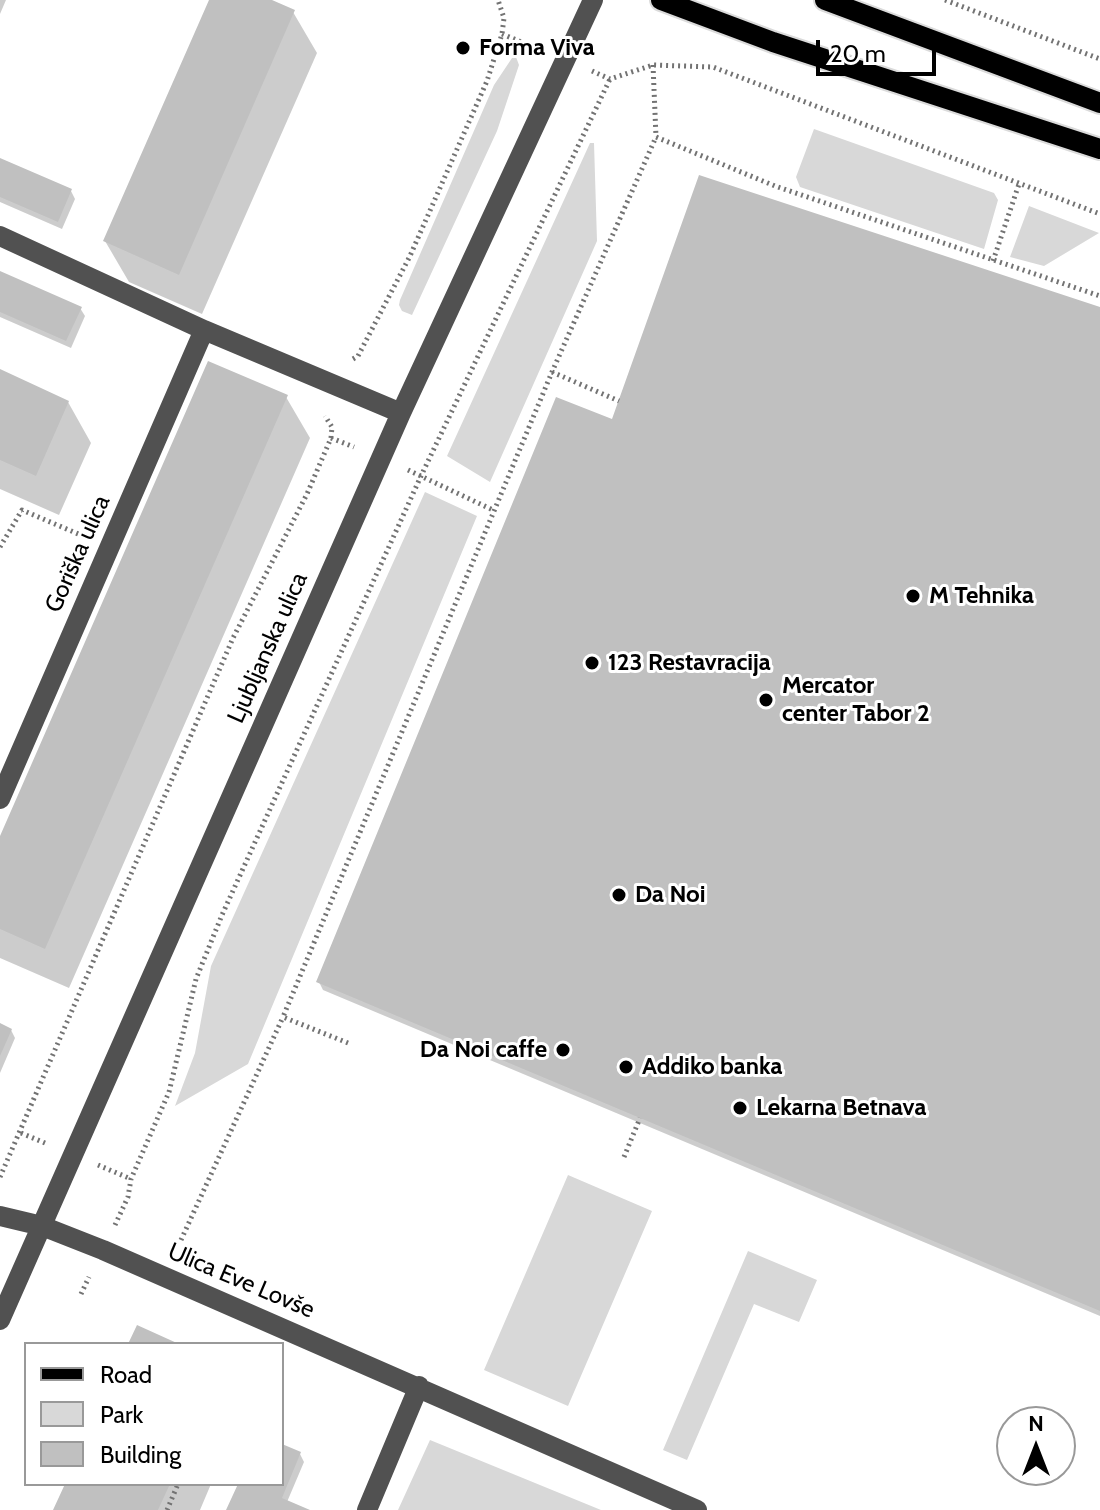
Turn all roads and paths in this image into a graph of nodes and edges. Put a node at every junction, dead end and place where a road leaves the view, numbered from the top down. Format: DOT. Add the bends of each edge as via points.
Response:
graph roads {
  1 [pos="498,0"];
  2 [pos="593,0"];
  3 [pos="661,0"];
  4 [pos="825,0"];
  5 [pos="945,0"];
  6 [pos="502,34"];
  7 [pos="565,59"];
  8 [pos="1100,59"];
  9 [pos="653,65"];
  10 [pos="1100,103"];
  11 [pos="656,137"];
  12 [pos="1100,149"];
  13 [pos="1019,184"];
  14 [pos="1100,214"];
  15 [pos="0,236"];
  16 [pos="993,261"];
  17 [pos="1100,296"];
  18 [pos="204,330"];
  19 [pos="552,372"];
  20 [pos="335,387"];
  21 [pos="619,401"];
  22 [pos="401,413"];
  23 [pos="331,438"];
  24 [pos="380,458"];
  25 [pos="421,476"];
  26 [pos="493,510"];
  27 [pos="0,547"];
  28 [pos="110,547"];
  29 [pos="0,799"];
  30 [pos="283,1017"];
  31 [pos="348,1043"];
  32 [pos="640,1118"];
  33 [pos="624,1157"];
  34 [pos="0,1177"];
  35 [pos="0,1216"];
  36 [pos="42,1226"];
  37 [pos="181,1240"];
  38 [pos="103,1250"];
  39 [pos="0,1320"];
  40 [pos="419,1386"];
  41 [pos="177,1486"];
  42 [pos="167,1510"];
  43 [pos="367,1510"];
  44 [pos="697,1510"];
  1 -- 6 [label="path"];
  2 -- 7 [label="street, Ljubljanska ulica"];
  3 -- 12 [label="main road"];
  4 -- 10 [label="main road"];
  5 -- 8 [label="path"];
  6 -- 7 [label="path"];
  6 -- 20 [label="path" via="487,81 410,256 358,356 347,363"];
  7 -- 22 [label="street, Ljubljanska ulica"];
  9 -- 11 [label="path"];
  9 -- 13 [label="path" via="713,67"];
  9 -- 25 [label="path" via="610,79"];
  11 -- 16 [label="path" via="775,186"];
  11 -- 19 [label="path"];
  13 -- 14 [label="path"];
  13 -- 16 [label="path"];
  15 -- 18 [label="street"];
  16 -- 17 [label="path"];
  18 -- 20 [label="street"];
  18 -- 28 [label="street, Goriška ulica"];
  19 -- 21 [label="path"];
  19 -- 26 [label="path"];
  20 -- 22 [label="street"];
  20 -- 23 [label="path" via="322,413 332,427"];
  22 -- 24 [label="street, Ljubljanska ulica"];
  23 -- 24 [label="path"];
  23 -- 34 [label="path" via="233,638"];
  24 -- 25 [label="path"];
  24 -- 36 [label="street, Ljubljanska ulica"];
  25 -- 26 [label="path"];
  25 -- 38 [label="path" via="222,915 196,979 169,1092"];
  26 -- 30 [label="path"];
  27 -- 28 [label="path" via="22,510"];
  28 -- 29 [label="street, Goriška ulica"];
  30 -- 31 [label="path"];
  30 -- 37 [label="path"];
  32 -- 33 [label="path"];
  35 -- 36 [label="street"];
  36 -- 38 [label="street, Ulica Eve Lovše"];
  36 -- 39 [label="street, Ljubljanska ulica"];
  38 -- 40 [label="street, Ulica Eve Lovše"];
  40 -- 43 [label="street"];
  40 -- 44 [label="street, Ulica Eve Lovše"];
  41 -- 42 [label="path"];
}
